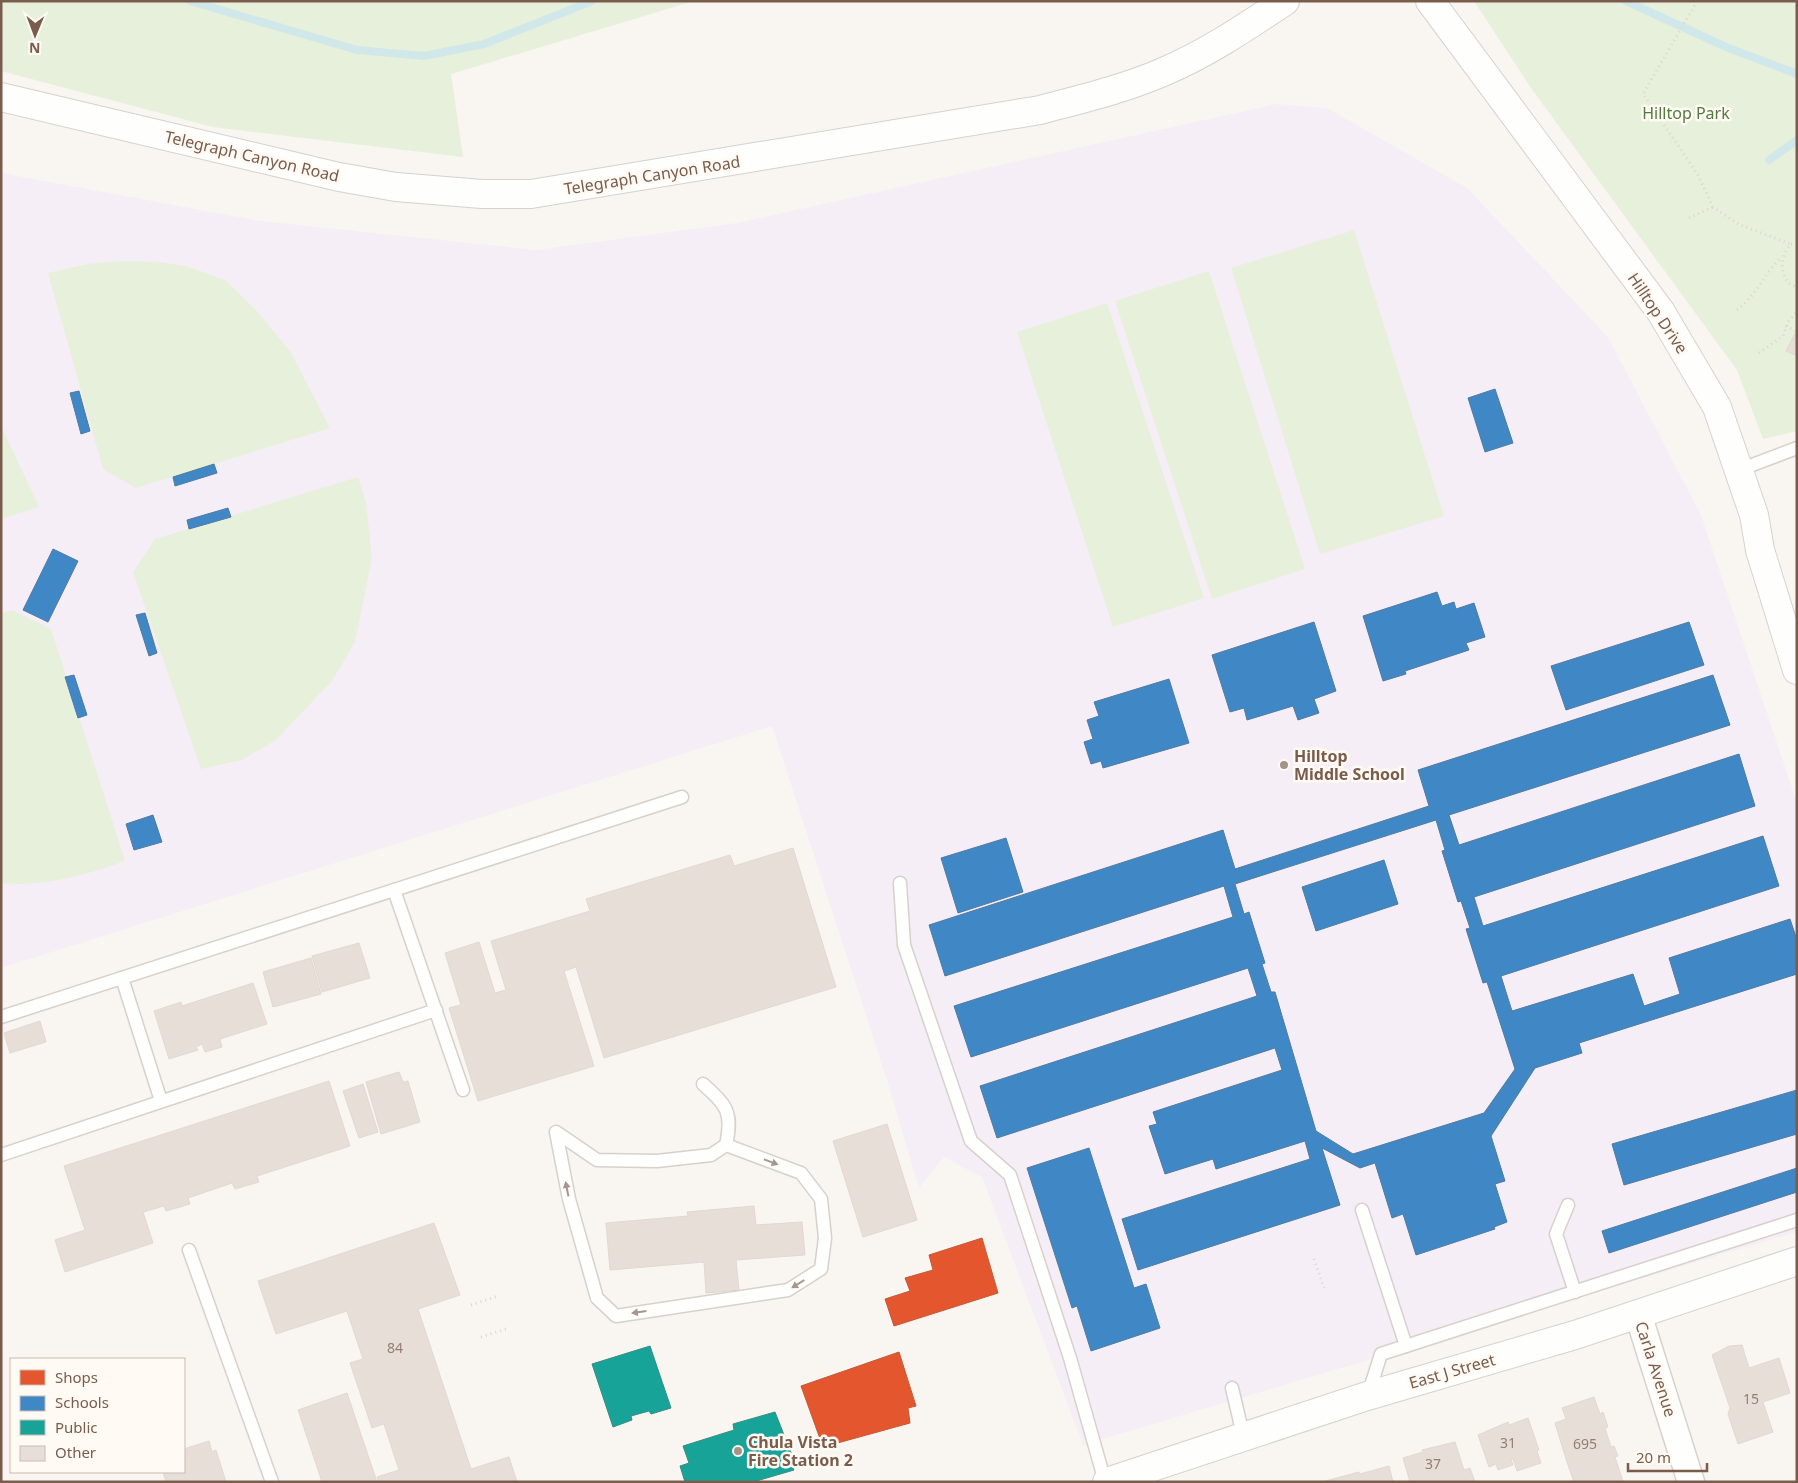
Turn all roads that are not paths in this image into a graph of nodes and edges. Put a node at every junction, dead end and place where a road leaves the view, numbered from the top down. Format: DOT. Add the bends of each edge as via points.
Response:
graph roads {
  1 [pos="1285,1"];
  2 [pos="1430,1"];
  3 [pos="1,97"];
  4 [pos="1797,448"];
  5 [pos="1739,470"];
  6 [pos="1797,670"];
  7 [pos="682,797"];
  8 [pos="900,882"];
  9 [pos="394,890"];
  10 [pos="122,978"];
  11 [pos="436,1010"];
  12 [pos="1,1017"];
  13 [pos="703,1084"];
  14 [pos="463,1090"];
  15 [pos="161,1101"];
  16 [pos="726,1145"];
  17 [pos="1,1155"];
  18 [pos="1568,1206"];
  19 [pos="1362,1210"];
  20 [pos="1797,1220"];
  21 [pos="189,1250"];
  22 [pos="1797,1261"];
  23 [pos="1575,1292"];
  24 [pos="1638,1314"];
  25 [pos="1406,1346"];
  26 [pos="1232,1388"];
  27 [pos="1367,1396"];
  28 [pos="1244,1438"];
  29 [pos="272,1482"];
  30 [pos="1106,1482"];
  31 [pos="1692,1482"];
  1 -- 3 [label="street, Telegraph Canyon Road" via="1241,31 1164,72 1040,110 531,194 396,188"];
  2 -- 5 [label="street, Hilltop Drive" via="1661,312 1717,407"];
  4 -- 5 [label="lane"];
  5 -- 6 [label="street, Hilltop Drive"];
  7 -- 9 [label="lane"];
  8 -- 30 [label="lane" via="904,945 971,1141 1010,1175 1070,1358"];
  9 -- 10 [label="lane"];
  9 -- 11 [label="lane"];
  10 -- 12 [label="lane"];
  10 -- 15 [label="lane"];
  11 -- 14 [label="lane"];
  11 -- 15 [label="lane"];
  13 -- 16 [label="lane" via="725,1105 730,1124"];
  15 -- 17 [label="lane"];
  16 -- 16 [label="lane, one-way" via="802,1173 821,1200 825,1238 821,1269 788,1290 616,1316 597,1298 569,1200 556,1132 597,1160 657,1160 711,1155"];
  18 -- 23 [label="lane" via="1556,1234"];
  19 -- 25 [label="lane"];
  20 -- 23 [label="lane"];
  21 -- 29 [label="lane"];
  22 -- 24 [label="street, East J Street"];
  23 -- 25 [label="lane"];
  24 -- 27 [label="street, East J Street"];
  24 -- 31 [label="street, Carla Avenue"];
  25 -- 27 [label="lane" via="1381,1354"];
  26 -- 28 [label="lane"];
  27 -- 28 [label="street, East J Street"];
  28 -- 30 [label="street, East J Street"];
}
